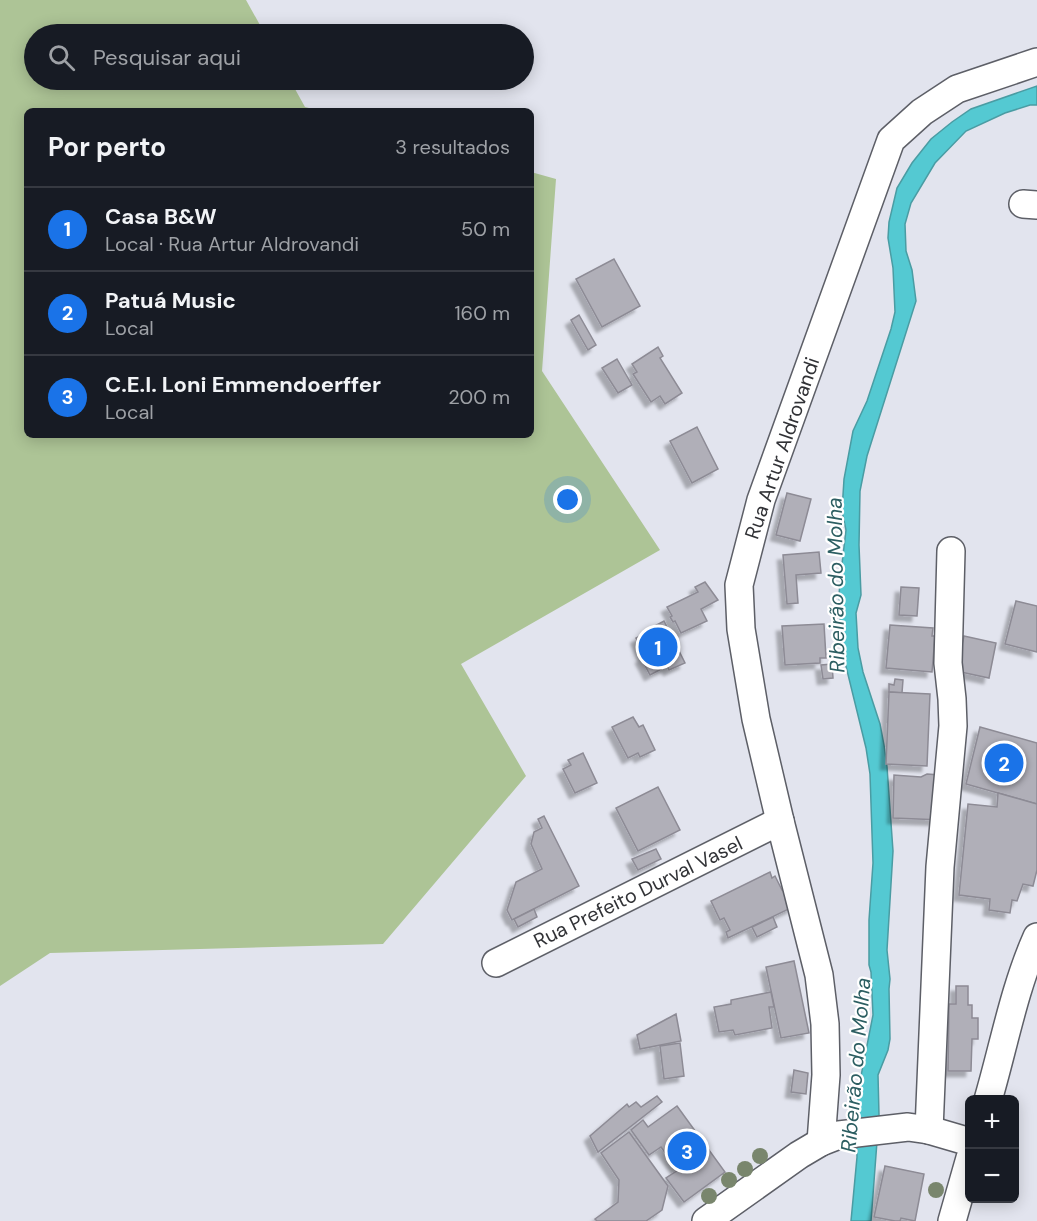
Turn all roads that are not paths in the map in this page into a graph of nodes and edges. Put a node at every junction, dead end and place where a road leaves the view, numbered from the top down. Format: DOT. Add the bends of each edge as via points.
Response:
graph roads {
  1 [pos="1037,62"];
  2 [pos="951,551"];
  3 [pos="780,821"];
  4 [pos="1037,937"];
  5 [pos="496,963"];
  6 [pos="990,1095"];
  7 [pos="929,1130"];
  8 [pos="821,1142"];
  9 [pos="965,1142"];
  10 [pos="965,1172"];
  11 [pos="706,1221"];
  12 [pos="951,1221"];
  1 -- 3 [label="street, Rua Artur Aldrovandi" via="957,89 922,112 891,140 761,500 739,585 741,629 756,719"];
  2 -- 7 [label="street" via="948,663 953,726 940,867"];
  3 -- 5 [label="street, Rua Prefeito Durval Vasel"];
  3 -- 8 [label="street, Rua Artur Aldrovandi" via="819,975 824,1014 826,1075"];
  4 -- 6 [label="street" via="1026,962"];
  7 -- 8 [label="street" via="909,1127 850,1133"];
  7 -- 9 [label="street"];
  8 -- 11 [label="street"];
  10 -- 12 [label="street"];
}
